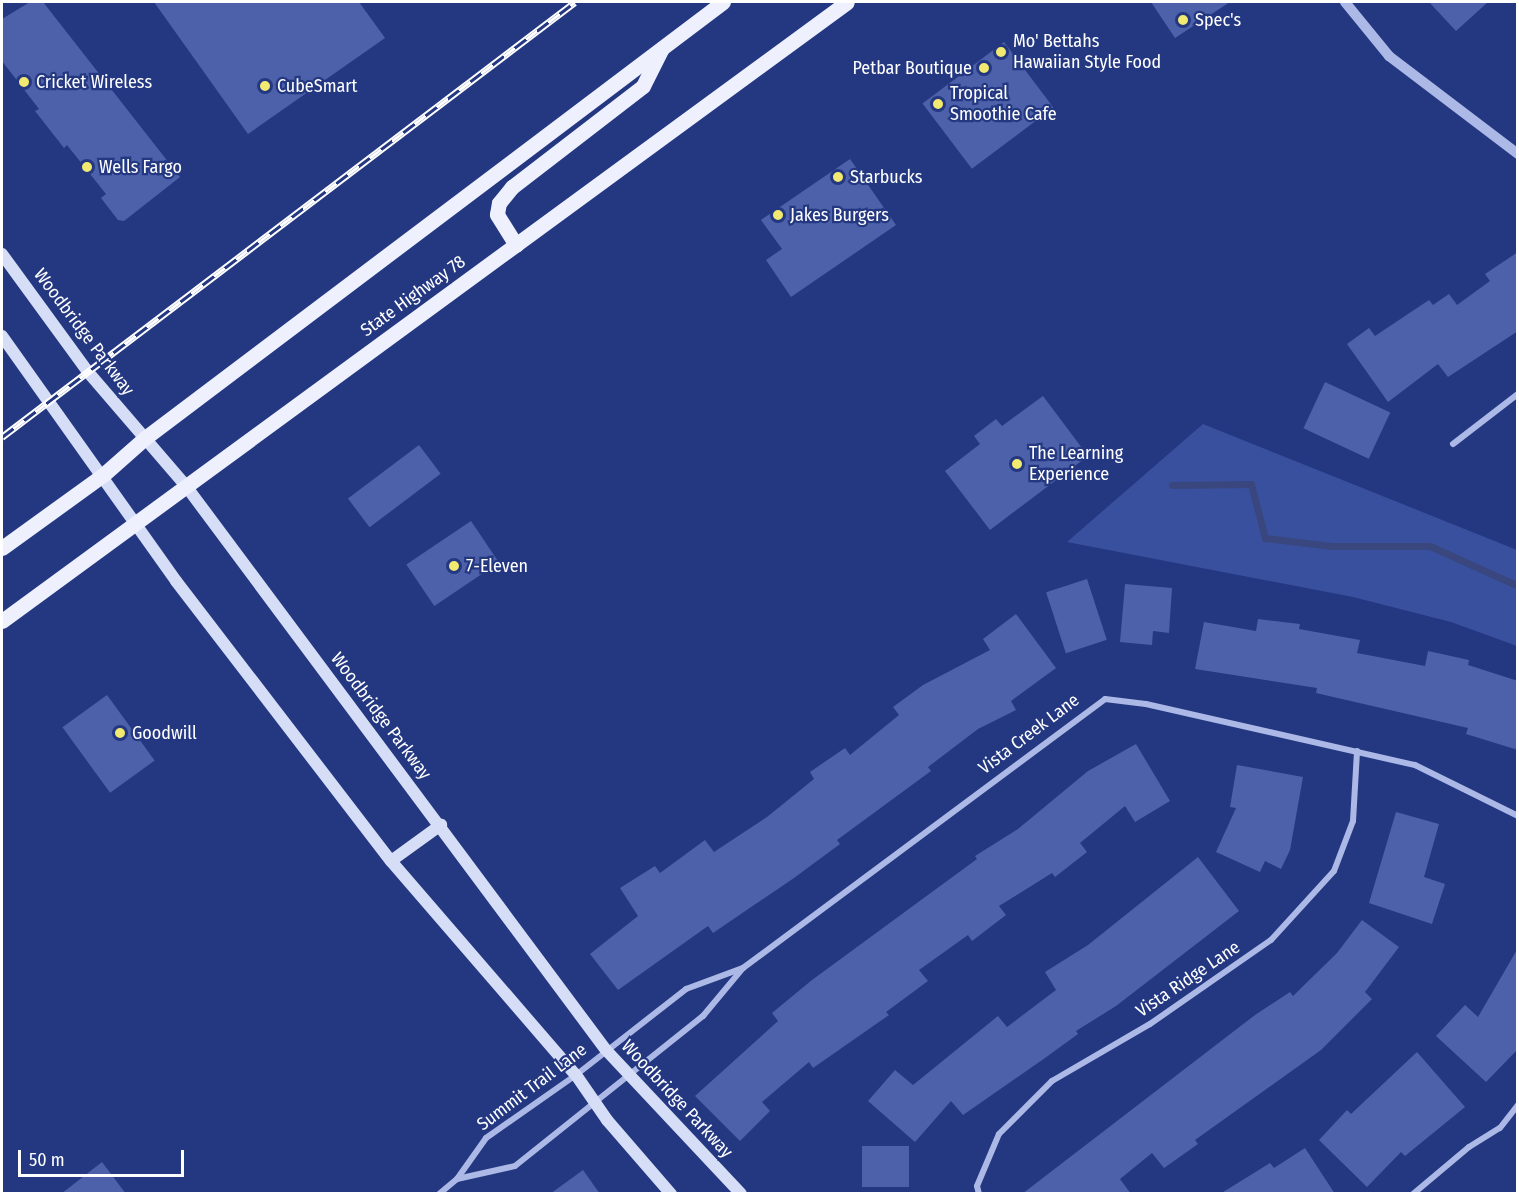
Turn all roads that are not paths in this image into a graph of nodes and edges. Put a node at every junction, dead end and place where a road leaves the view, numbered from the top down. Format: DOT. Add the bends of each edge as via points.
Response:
graph roads {
  1 [pos="723,2"];
  2 [pos="847,2"];
  3 [pos="1345,2"];
  4 [pos="664,45"];
  5 [pos="1518,154"];
  6 [pos="516,245"];
  7 [pos="2,254"];
  8 [pos="2,336"];
  9 [pos="1518,393"];
  10 [pos="145,438"];
  11 [pos="1453,444"];
  12 [pos="103,475"];
  13 [pos="186,486"];
  14 [pos="135,523"];
  15 [pos="2,548"];
  16 [pos="2,621"];
  17 [pos="1357,751"];
  18 [pos="1518,816"];
  19 [pos="441,825"];
  20 [pos="391,861"];
  21 [pos="743,968"];
  22 [pos="606,1050"];
  23 [pos="627,1074"];
  24 [pos="576,1075"];
  25 [pos="594,1102"];
  26 [pos="1518,1105"];
  27 [pos="457,1179"];
  28 [pos="439,1194"];
  29 [pos="671,1194"];
  30 [pos="741,1194"];
  31 [pos="979,1194"];
  32 [pos="1413,1194"];
  1 -- 4 [label="main road"];
  2 -- 6 [label="main road, State Highway 78"];
  3 -- 5 [label="street" via="1389,56"];
  4 -- 6 [label="main road" via="643,86 512,187 499,203 497,214"];
  4 -- 10 [label="main road"];
  6 -- 13 [label="main road, State Highway 78"];
  7 -- 10 [label="main road, Woodbridge Parkway" via="88,372"];
  8 -- 12 [label="main road"];
  9 -- 11 [label="street"];
  10 -- 12 [label="main road"];
  10 -- 13 [label="main road, Woodbridge Parkway"];
  12 -- 14 [label="main road"];
  12 -- 15 [label="main road"];
  13 -- 14 [label="main road, State Highway 78"];
  13 -- 19 [label="main road, Woodbridge Parkway"];
  14 -- 16 [label="main road, State Highway 78"];
  14 -- 20 [label="main road"];
  17 -- 18 [label="street, Vista Creek Lane" via="1415,765"];
  17 -- 21 [label="street, Vista Creek Lane" via="1146,704 1105,699"];
  17 -- 31 [label="street, Vista Ridge Lane" via="1353,821 1334,871 1271,940 1150,1024 1052,1081 999,1134 977,1186"];
  19 -- 20 [label="main road"];
  19 -- 22 [label="main road, Woodbridge Parkway"];
  20 -- 24 [label="main road"];
  21 -- 22 [label="street, Vista Creek Lane" via="686,989"];
  21 -- 23 [label="street, Vista Creek Lane" via="703,1016"];
  22 -- 23 [label="main road, Woodbridge Parkway"];
  22 -- 24 [label="street, Summit Trail Lane"];
  23 -- 25 [label="street, Summit Trail Lane"];
  23 -- 30 [label="main road, Woodbridge Parkway"];
  24 -- 25 [label="main road"];
  24 -- 27 [label="street, Summit Trail Lane" via="486,1138"];
  25 -- 27 [label="street, Summit Trail Lane" via="514,1166"];
  25 -- 29 [label="main road"];
  26 -- 32 [label="street" via="1500,1128 1469,1147"];
  27 -- 28 [label="street, Summit Trail Lane"];
}
